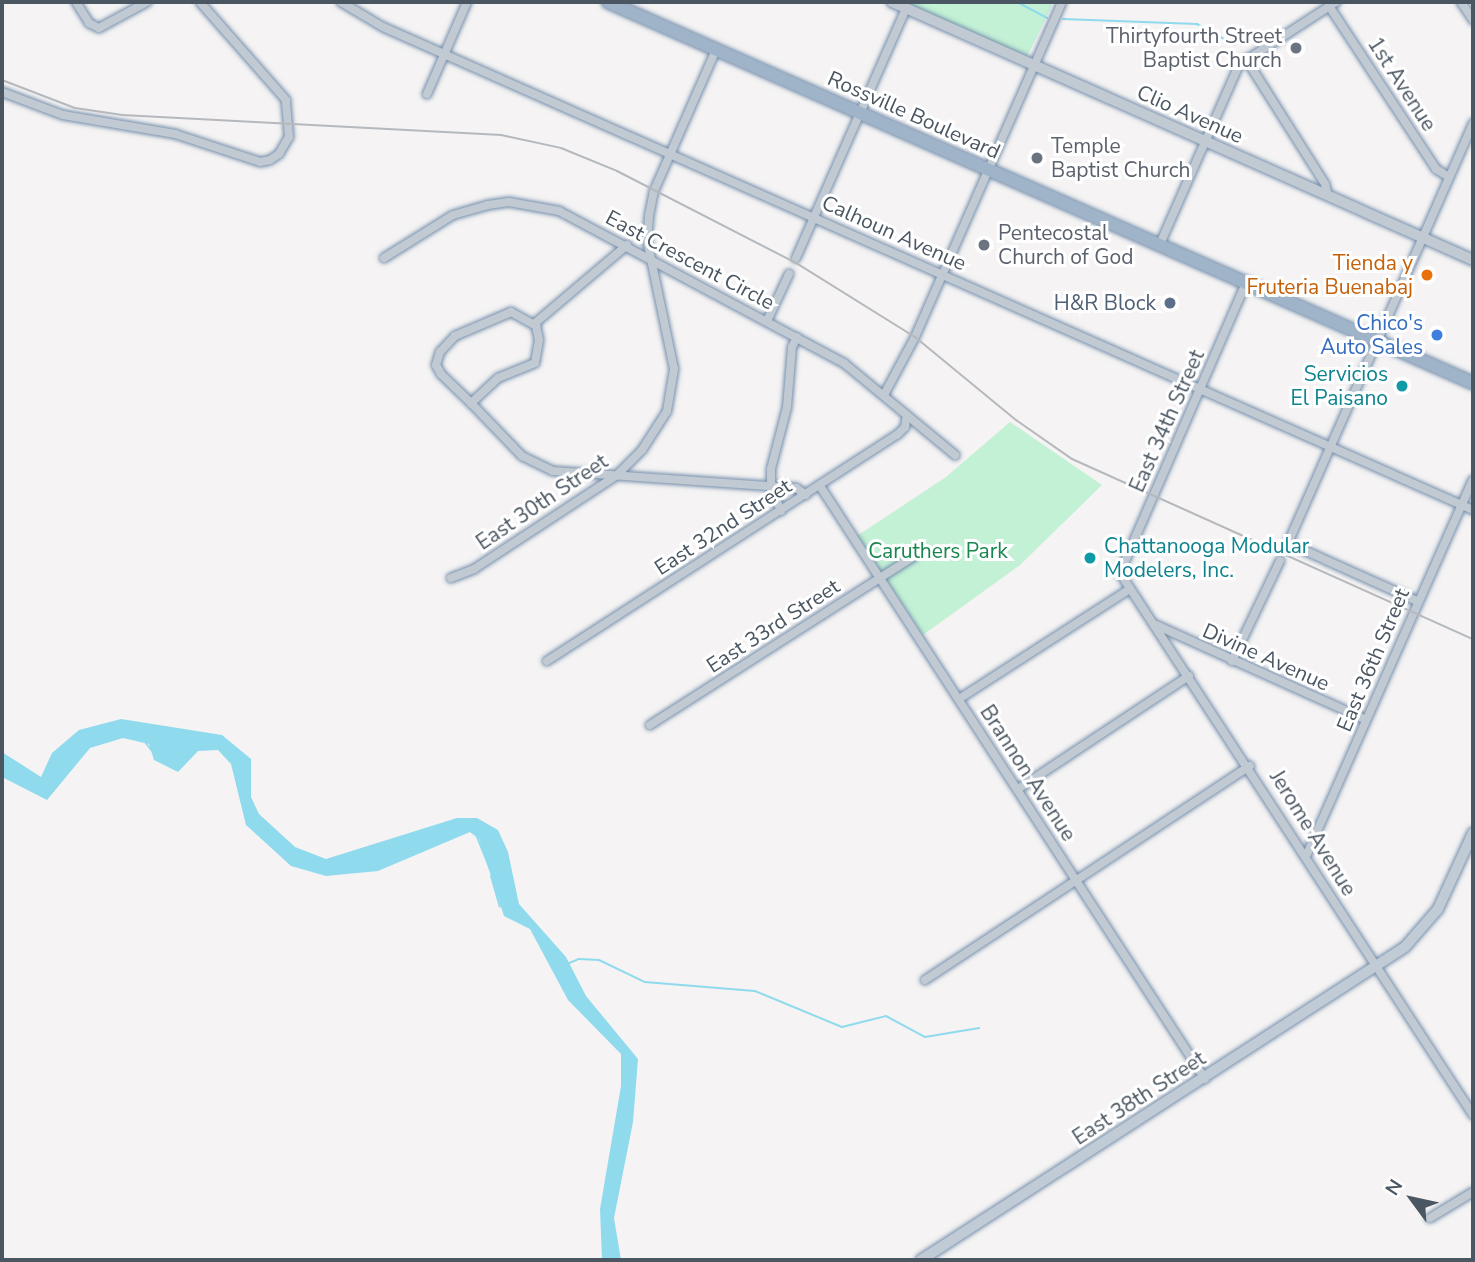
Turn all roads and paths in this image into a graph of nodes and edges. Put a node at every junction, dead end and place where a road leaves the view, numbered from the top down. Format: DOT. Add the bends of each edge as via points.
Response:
graph roads {
  1 [pos="76,2"];
  2 [pos="147,2"];
  3 [pos="200,2"];
  4 [pos="341,2"];
  5 [pos="467,2"];
  6 [pos="608,2"];
  7 [pos="892,2"];
  8 [pos="1062,2"];
  9 [pos="1461,2"];
  10 [pos="1333,4"];
  11 [pos="906,9"];
  12 [pos="1473,20"];
  13 [pos="716,50"];
  14 [pos="444,54"];
  15 [pos="1246,59"];
  16 [pos="1034,66"];
  17 [pos="2,92"];
  18 [pos="427,94"];
  19 [pos="860,113"];
  20 [pos="1473,123"];
  21 [pos="1203,142"];
  22 [pos="671,152"];
  23 [pos="989,169"];
  24 [pos="1449,177"];
  25 [pos="1328,196"];
  26 [pos="815,217"];
  27 [pos="1422,238"];
  28 [pos="1160,244"];
  29 [pos="627,245"];
  30 [pos="651,257"];
  31 [pos="384,258"];
  32 [pos="796,258"];
  33 [pos="1473,260"];
  34 [pos="789,274"];
  35 [pos="943,275"];
  36 [pos="1245,283"];
  37 [pos="767,321"];
  38 [pos="534,324"];
  39 [pos="797,337"];
  40 [pos="1377,341"];
  41 [pos="1473,383"];
  42 [pos="1200,389"];
  43 [pos="885,393"];
  44 [pos="471,403"];
  45 [pos="908,415"];
  46 [pos="1330,447"];
  47 [pos="955,455"];
  48 [pos="617,475"];
  49 [pos="1473,480"];
  50 [pos="820,486"];
  51 [pos="771,488"];
  52 [pos="806,495"];
  53 [pos="1462,505"];
  54 [pos="1473,510"];
  55 [pos="781,511"];
  56 [pos="914,556"];
  57 [pos="1280,561"];
  58 [pos="1120,573"];
  59 [pos="451,578"];
  60 [pos="881,578"];
  61 [pos="1130,589"];
  62 [pos="1417,600"];
  63 [pos="1153,623"];
  64 [pos="547,660"];
  65 [pos="1232,661"];
  66 [pos="1189,676"];
  67 [pos="959,699"];
  68 [pos="1366,720"];
  69 [pos="650,725"];
  70 [pos="1250,766"];
  71 [pos="1018,789"];
  72 [pos="1473,833"];
  73 [pos="1307,854"];
  74 [pos="1076,880"];
  75 [pos="1378,967"];
  76 [pos="925,980"];
  77 [pos="1205,1079"];
  78 [pos="1473,1115"];
  79 [pos="1473,1192"];
  80 [pos="1430,1218"];
  81 [pos="921,1260"];
  1 -- 2 [label="street" via="89,23 99,28"];
  3 -- 17 [label="street" via="286,100 290,125 279,154 260,162 175,134 63,115"];
  4 -- 14 [label="street, Calhoun Avenue"];
  5 -- 14 [label="street"];
  6 -- 13 [label="highway, Rossville Boulevard"];
  7 -- 11 [label="street, Clio Avenue"];
  8 -- 16 [label="street"];
  9 -- 12 [label="street"];
  10 -- 15 [label="street"];
  10 -- 24 [label="street, 1st Avenue" via="1436,169"];
  11 -- 16 [label="street, Clio Avenue"];
  11 -- 19 [label="street"];
  13 -- 19 [label="highway, Rossville Boulevard"];
  13 -- 22 [label="street, East 30th Street"];
  14 -- 18 [label="street"];
  14 -- 22 [label="street, Calhoun Avenue"];
  15 -- 21 [label="street" via="1233,76"];
  15 -- 25 [label="street" via="1325,184"];
  16 -- 21 [label="street, Clio Avenue"];
  16 -- 23 [label="street"];
  19 -- 23 [label="highway, Rossville Boulevard"];
  19 -- 26 [label="street"];
  20 -- 24 [label="street"];
  21 -- 25 [label="street, Clio Avenue"];
  21 -- 28 [label="street"];
  22 -- 26 [label="street, Calhoun Avenue"];
  22 -- 30 [label="street, East 30th Street" via="649,216"];
  23 -- 28 [label="highway, Rossville Boulevard"];
  23 -- 35 [label="street"];
  24 -- 27 [label="street"];
  25 -- 27 [label="street, Clio Avenue"];
  26 -- 32 [label="street"];
  26 -- 35 [label="street, Calhoun Avenue"];
  27 -- 33 [label="street, Clio Avenue"];
  27 -- 40 [label="street"];
  28 -- 36 [label="highway, Rossville Boulevard"];
  29 -- 30 [label="street, East Crescent Circle"];
  29 -- 31 [label="street, East Crescent Circle" via="559,211 509,202 453,215"];
  29 -- 38 [label="street"];
  30 -- 37 [label="street, East Crescent Circle"];
  30 -- 48 [label="street, East 30th Street" via="670,339 671,392 654,432"];
  34 -- 37 [label="street"];
  35 -- 42 [label="street, Calhoun Avenue"];
  35 -- 43 [label="street"];
  36 -- 40 [label="highway, Rossville Boulevard"];
  36 -- 42 [label="street, East 34th Street"];
  37 -- 39 [label="street, East Crescent Circle"];
  38 -- 44 [label="street" via="540,340 535,363 498,378"];
  38 -- 44 [label="street" via="511,312 480,321 445,343 436,365"];
  39 -- 43 [label="street, East Crescent Circle"];
  39 -- 51 [label="street"];
  40 -- 41 [label="highway, Rossville Boulevard"];
  40 -- 46 [label="street"];
  42 -- 46 [label="street, Calhoun Avenue"];
  42 -- 58 [label="street, East 34th Street"];
  43 -- 45 [label="street, East Crescent Circle"];
  44 -- 48 [label="street" via="537,466 572,474"];
  45 -- 47 [label="street, East Crescent Circle"];
  45 -- 50 [label="street, East 32nd Street" via="897,435"];
  46 -- 53 [label="street, Calhoun Avenue"];
  46 -- 62 [label="street" via="1288,543"];
  48 -- 51 [label="street"];
  48 -- 59 [label="street, East 30th Street" via="474,569"];
  49 -- 53 [label="street, East 36th Street"];
  50 -- 52 [label="street, East 32nd Street"];
  50 -- 60 [label="street, Brannon Avenue"];
  51 -- 52 [label="street" via="796,488"];
  51 -- 55 [label="street"];
  52 -- 55 [label="street, East 32nd Street"];
  53 -- 54 [label="street, Calhoun Avenue"];
  53 -- 62 [label="street, East 36th Street"];
  55 -- 64 [label="street, East 32nd Street"];
  56 -- 60 [label="street, East 33rd Street"];
  57 -- 65 [label="street"];
  58 -- 61 [label="street, Jerome Avenue"];
  60 -- 67 [label="street, Brannon Avenue"];
  60 -- 69 [label="street, East 33rd Street"];
  61 -- 63 [label="street, Jerome Avenue"];
  61 -- 67 [label="street"];
  62 -- 68 [label="street, East 36th Street"];
  63 -- 65 [label="street, Divine Avenue"];
  63 -- 66 [label="street, Jerome Avenue"];
  65 -- 68 [label="street, Divine Avenue"];
  66 -- 70 [label="street, Jerome Avenue"];
  66 -- 71 [label="street"];
  67 -- 71 [label="street, Brannon Avenue"];
  68 -- 73 [label="street, East 36th Street"];
  70 -- 73 [label="street, Jerome Avenue"];
  70 -- 74 [label="street"];
  71 -- 74 [label="street, Brannon Avenue"];
  72 -- 75 [label="main road, East 38th Street" via="1438,909 1405,947"];
  73 -- 75 [label="street, Jerome Avenue"];
  74 -- 76 [label="street"];
  74 -- 77 [label="street, Brannon Avenue"];
  75 -- 77 [label="main road, East 38th Street"];
  75 -- 78 [label="street, Jerome Avenue"];
  77 -- 81 [label="main road, East 38th Street"];
  79 -- 80 [label="street"];
}
